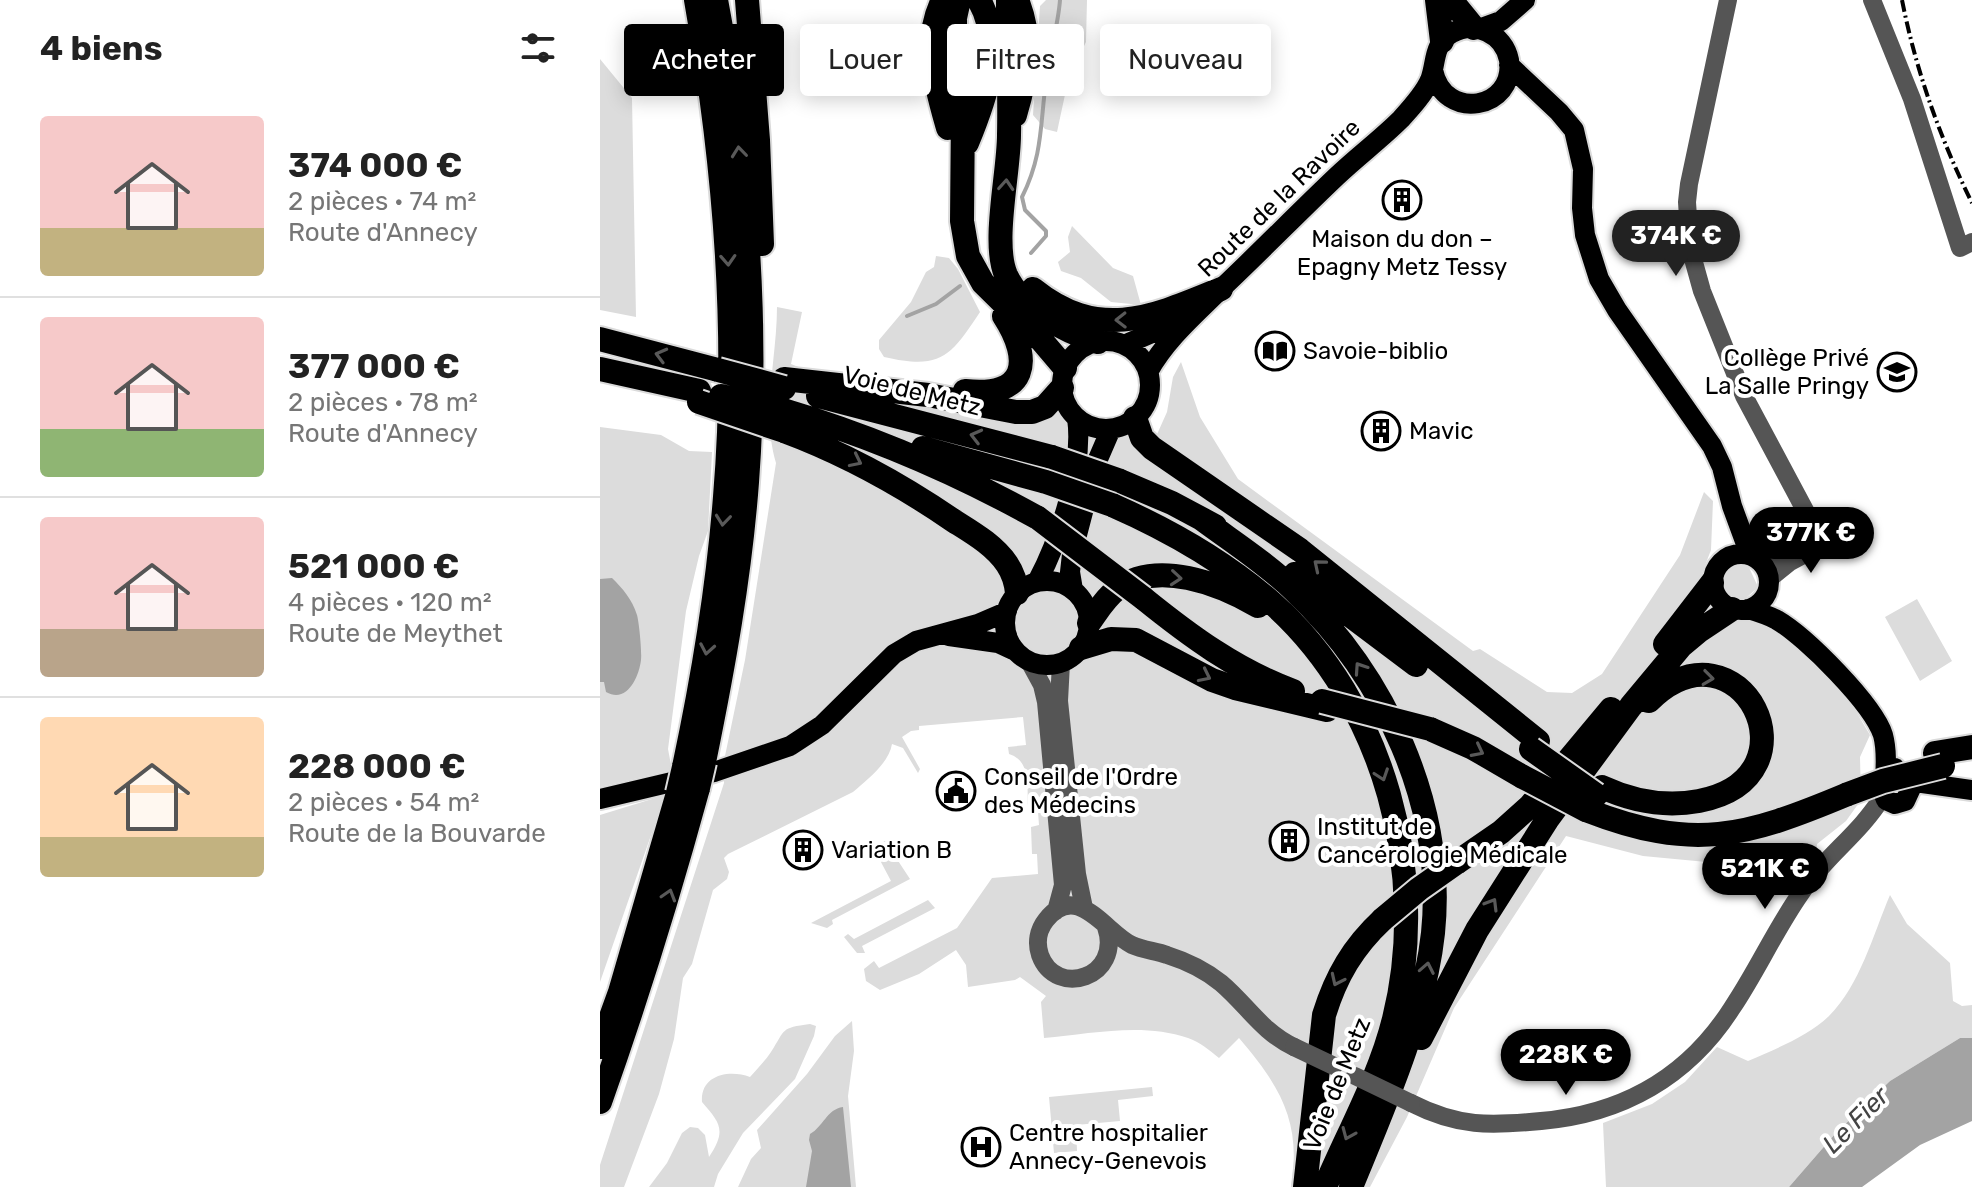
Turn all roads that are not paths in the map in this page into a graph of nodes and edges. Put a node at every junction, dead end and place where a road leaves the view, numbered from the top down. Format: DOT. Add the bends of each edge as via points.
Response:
graph roads {
  1 [pos="680,0"];
  2 [pos="696,0"];
  3 [pos="716,0"];
  4 [pos="747,0"];
  5 [pos="944,0"];
  6 [pos="961,0"];
  7 [pos="978,0"];
  8 [pos="1437,0"];
  9 [pos="1451,0"];
  10 [pos="1728,0"];
  11 [pos="1872,0"];
  12 [pos="1012,1"];
  13 [pos="1523,3"];
  14 [pos="1476,29"];
  15 [pos="1442,41"];
  16 [pos="1507,58"];
  17 [pos="1433,70"];
  18 [pos="1495,96"];
  19 [pos="1452,99"];
  20 [pos="1547,102"];
  21 [pos="972,109"];
  22 [pos="1400,120"];
  23 [pos="720,155"];
  24 [pos="961,158"];
  25 [pos="1972,242"];
  26 [pos="1001,245"];
  27 [pos="983,283"];
  28 [pos="1221,289"];
  29 [pos="1194,314"];
  30 [pos="611,342"];
  31 [pos="1098,342"];
  32 [pos="1124,345"];
  33 [pos="607,371"];
  34 [pos="1148,372"];
  35 [pos="1064,378"];
  36 [pos="854,388"];
  37 [pos="784,402"];
  38 [pos="1140,411"];
  39 [pos="1077,418"];
  40 [pos="824,422"];
  41 [pos="1111,429"];
  42 [pos="747,482"];
  43 [pos="1732,506"];
  44 [pos="1202,519"];
  45 [pos="1809,540"];
  46 [pos="1753,556"];
  47 [pos="1724,558"];
  48 [pos="1769,582"];
  49 [pos="1712,583"];
  50 [pos="1073,590"];
  51 [pos="1020,596"];
  52 [pos="1740,609"];
  53 [pos="1089,623"];
  54 [pos="941,635"];
  55 [pos="1799,636"];
  56 [pos="1081,648"];
  57 [pos="1013,650"];
  58 [pos="1030,663"];
  59 [pos="1061,663"];
  60 [pos="1328,697"];
  61 [pos="1534,745"];
  62 [pos="1972,747"];
  63 [pos="1602,748"];
  64 [pos="1972,762"];
  65 [pos="694,765"];
  66 [pos="1950,775"];
  67 [pos="1896,789"];
  68 [pos="688,790"];
  69 [pos="1595,797"];
  70 [pos="600,799"];
  71 [pos="1084,908"];
  72 [pos="1056,911"];
  73 [pos="1106,927"];
  74 [pos="1132,945"];
  75 [pos="1108,955"];
  76 [pos="600,1047"];
  77 [pos="600,1102"];
  78 [pos="1378,1122"];
  79 [pos="1305,1187"];
  80 [pos="1325,1187"];
  81 [pos="1351,1187"];
  1 -- 23 [label="highway"];
  2 -- 23 [label="highway"];
  42 -- 3 [label="highway, one-way" via="748,247 735,114"];
  4 -- 42 [label="highway" via="762,212 759,357"];
  5 -- 24 [label="highway" via="948,128"];
  6 -- 21 [label="highway"];
  7 -- 21 [label="highway" via="990,20 990,79"];
  8 -- 15 [label="highway"];
  9 -- 14 [label="highway"];
  10 -- 45 [label="street" via="1689,184 1690,248 1744,396 1807,514"];
  11 -- 25 [label="street" via="1917,113 1960,248"];
  26 -- 12 [label="highway, one-way" via="1011,123"];
  13 -- 14 [label="main road" via="1501,21"];
  13 -- 16 [label="main road"];
  14 -- 15 [label="main road" via="1459,30"];
  14 -- 16 [label="main road" via="1495,37"];
  15 -- 17 [label="main road, Route de la Ravoire"];
  16 -- 18 [label="main road" via="1506,80"];
  16 -- 20 [label="main road"];
  17 -- 19 [label="main road" via="1438,85"];
  17 -- 22 [label="main road, Route de la Ravoire"];
  18 -- 19 [label="main road, Route de la Ravoire" via="1476,104"];
  18 -- 20 [label="main road, Route de la Ravoire"];
  19 -- 22 [label="main road, Route de la Ravoire"];
  20 -- 43 [label="main road" via="1569,121 1577,138 1583,224 1599,279 1712,446"];
  21 -- 24 [label="highway"];
  22 -- 28 [label="main road, Route de la Ravoire"];
  23 -- 65 [label="highway, one-way" via="731,335 726,497"];
  24 -- 27 [label="highway" via="963,238"];
  28 -- 26 [label="highway, one-way" via="1147,318 1098,319 1033,289"];
  26 -- 31 [label="highway" via="1007,277 1028,304"];
  27 -- 35 [label="highway" via="1042,341"];
  27 -- 36 [label="highway" via="1021,349 1020,369 1007,386 986,394 927,387"];
  28 -- 29 [label="main road, Route de la Ravoire"];
  29 -- 32 [label="main road, Route de la Ravoire"];
  29 -- 34 [label="main road, Route de la Ravoire"];
  37 -- 30 [label="highway, Voie de Metz, one-way, bridge" via="709,368"];
  31 -- 32 [label="main road"];
  31 -- 35 [label="main road" via="1078,351"];
  32 -- 34 [label="main road"];
  33 -- 37 [label="highway, bridge" via="699,397"];
  34 -- 38 [label="main road" via="1150,386"];
  35 -- 36 [label="highway" via="1045,407 1023,412"];
  35 -- 39 [label="main road" via="1066,404"];
  36 -- 37 [label="highway"];
  37 -- 40 [label="highway, Voie de Metz"];
  44 -- 37 [label="highway, Voie de Metz, one-way, bridge" via="1052,457"];
  37 -- 51 [label="highway, one-way" via="836,451 877,471 983,541 1006,562"];
  38 -- 41 [label="main road"];
  61 -- 38 [label="highway, one-way" via="1253,515 1155,431"];
  39 -- 41 [label="main road"];
  39 -- 51 [label="main road" via="1077,460 1055,544"];
  40 -- 60 [label="highway, Voie de Metz, bridge" via="983,488 1038,518 1207,647 1281,687"];
  40 -- 60 [label="highway, bridge" via="1046,482 1112,505 1172,535 1249,584 1287,618"];
  41 -- 50 [label="main road" via="1095,466 1072,554"];
  42 -- 65 [label="highway" via="732,617"];
  43 -- 46 [label="main road"];
  43 -- 47 [label="main road"];
  44 -- 61 [label="highway" via="1288,569"];
  78 -- 44 [label="highway, one-way" via="1418,1010 1433,933 1431,854 1412,770 1379,698 1338,638 1284,581"];
  45 -- 46 [label="street" via="1787,552"];
  45 -- 48 [label="street" via="1803,555"];
  46 -- 47 [label="main road"];
  46 -- 48 [label="main road" via="1765,567"];
  47 -- 49 [label="main road"];
  48 -- 52 [label="main road" via="1762,600"];
  48 -- 55 [label="main road" via="1773,599"];
  49 -- 52 [label="main road" via="1716,596"];
  49 -- 79 [label="highway, one-way, bridge" via="1541,794 1515,820 1383,919 1351,953 1324,1015"];
  50 -- 51 [label="main road" via="1060,583"];
  50 -- 53 [label="main road" via="1085,605"];
  51 -- 54 [label="main road" via="978,624"];
  51 -- 57 [label="main road" via="1005,632"];
  52 -- 55 [label="main road" via="1777,620"];
  52 -- 63 [label="highway" via="1681,646"];
  53 -- 56 [label="main road"];
  53 -- 60 [label="highway, one-way" via="1127,583 1163,576 1197,580 1263,609 1299,640"];
  54 -- 57 [label="main road"];
  54 -- 70 [label="main road" via="894,654 822,725 790,746 714,772"];
  55 -- 67 [label="main road" via="1874,717"];
  56 -- 59 [label="main road"];
  56 -- 60 [label="highway, one-way" via="1111,639 1136,640 1235,688"];
  57 -- 58 [label="main road"];
  58 -- 59 [label="main road"];
  58 -- 72 [label="street" via="1046,702 1063,885"];
  59 -- 71 [label="street" via="1059,701"];
  60 -- 69 [label="highway, one-way, bridge" via="1473,748 1523,777"];
  60 -- 80 [label="highway, Voie de Metz, one-way" via="1359,719 1385,781 1401,843 1407,921 1389,1040"];
  61 -- 69 [label="highway, bridge"];
  62 -- 66 [label="highway"];
  63 -- 69 [label="highway, one-way" via="1657,692 1701,675 1730,682 1760,717 1758,757 1736,786 1684,803"];
  78 -- 63 [label="highway, one-way" via="1477,930 1547,820"];
  64 -- 66 [label="highway"];
  65 -- 68 [label="highway, bridge"];
  66 -- 67 [label="main road"];
  66 -- 69 [label="highway, bridge" via="1849,786 1775,824 1718,835 1652,830"];
  67 -- 74 [label="street, bridge" via="1801,893 1709,1041 1650,1089 1586,1115 1511,1124 1453,1121 1294,1047 1265,1029 1203,971"];
  68 -- 76 [label="highway"];
  77 -- 68 [label="highway, one-way" via="663,915"];
  71 -- 72 [label="street"];
  71 -- 73 [label="street"];
  72 -- 75 [label="street" via="1042,926 1038,945 1054,973 1086,977"];
  73 -- 74 [label="street"];
  73 -- 75 [label="street"];
  74 -- 75 [label="street"];
  78 -- 81 [label="highway"];
}
